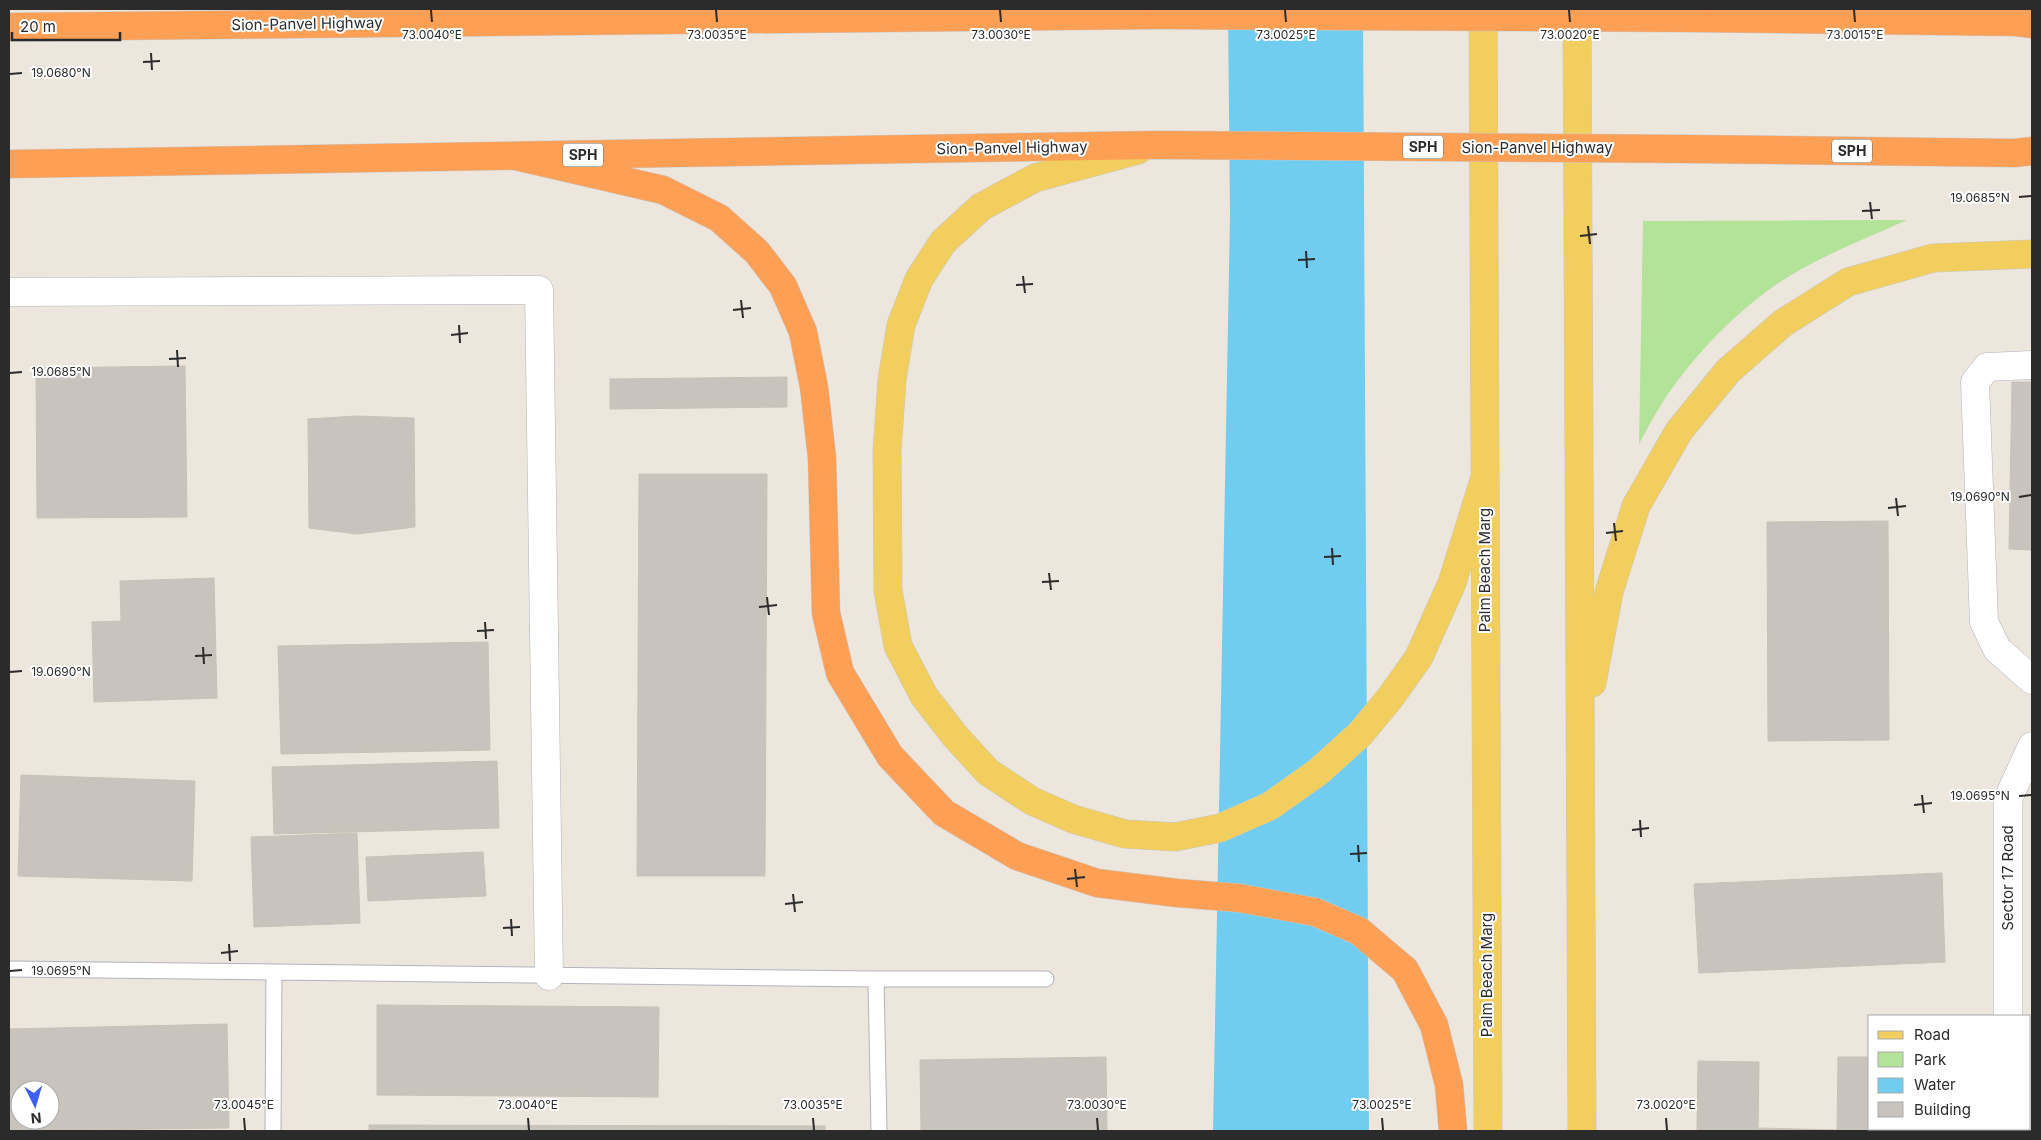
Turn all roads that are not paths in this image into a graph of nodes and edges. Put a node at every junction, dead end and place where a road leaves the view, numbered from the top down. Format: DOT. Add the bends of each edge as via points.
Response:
graph roads {
  1 [pos="1483,9"];
  2 [pos="1578,9"];
  3 [pos="1146,12"];
  4 [pos="2027,22"];
  5 [pos="9,27"];
  6 [pos="1157,145"];
  7 [pos="2026,153"];
  8 [pos="516,156"];
  9 [pos="9,164"];
  10 [pos="2032,254"];
  11 [pos="9,292"];
  12 [pos="2032,365"];
  13 [pos="1485,478"];
  14 [pos="2032,680"];
  15 [pos="1580,746"];
  16 [pos="2032,746"];
  17 [pos="9,970"];
  18 [pos="274,972"];
  19 [pos="549,976"];
  20 [pos="876,979"];
  21 [pos="1046,980"];
  22 [pos="2008,1015"];
  23 [pos="273,1131"];
  24 [pos="879,1131"];
  25 [pos="1453,1131"];
  26 [pos="1488,1131"];
  27 [pos="1582,1131"];
  1 -- 13 [label="main road, Palm Beach Marg"];
  2 -- 15 [label="main road"];
  3 -- 4 [label="highway, Sion-Panvel Highway, bridge"];
  3 -- 5 [label="highway, Sion-Panvel Highway"];
  6 -- 7 [label="highway, Sion-Panvel Highway / SPH, bridge"];
  6 -- 8 [label="highway, Sion-Panvel Highway / SPH"];
  6 -- 13 [label="main road" via="1035,178 980,208 943,242 918,279 901,325 892,380 888,451 888,590 898,646 924,696 988,772 1032,801 1073,819 1125,834 1175,837 1220,828 1270,806 1318,772 1360,734 1419,657 1452,583"];
  8 -- 9 [label="highway, Sion-Panvel Highway / SPH"];
  8 -- 25 [label="highway" via="663,190 719,218 757,252 783,286 803,332 814,387 822,458 826,613 840,673 890,756 944,812 1017,856 1096,883 1240,898 1315,912 1359,931 1405,970 1434,1024 1449,1086"];
  10 -- 15 [label="main road" via="1933,258 1848,282 1782,323 1728,371 1679,430 1636,506 1609,592"];
  11 -- 19 [label="street" via="540,290"];
  12 -- 14 [label="street" via="1986,367 1975,382 1984,622 1997,649"];
  13 -- 26 [label="main road, Palm Beach Marg"];
  15 -- 27 [label="main road"];
  16 -- 22 [label="street, Sector 17 Road" via="2008,799"];
  17 -- 18 [label="lane"];
  18 -- 19 [label="lane"];
  18 -- 23 [label="lane"];
  19 -- 20 [label="lane"];
  20 -- 21 [label="lane"];
  20 -- 24 [label="lane"];
}
